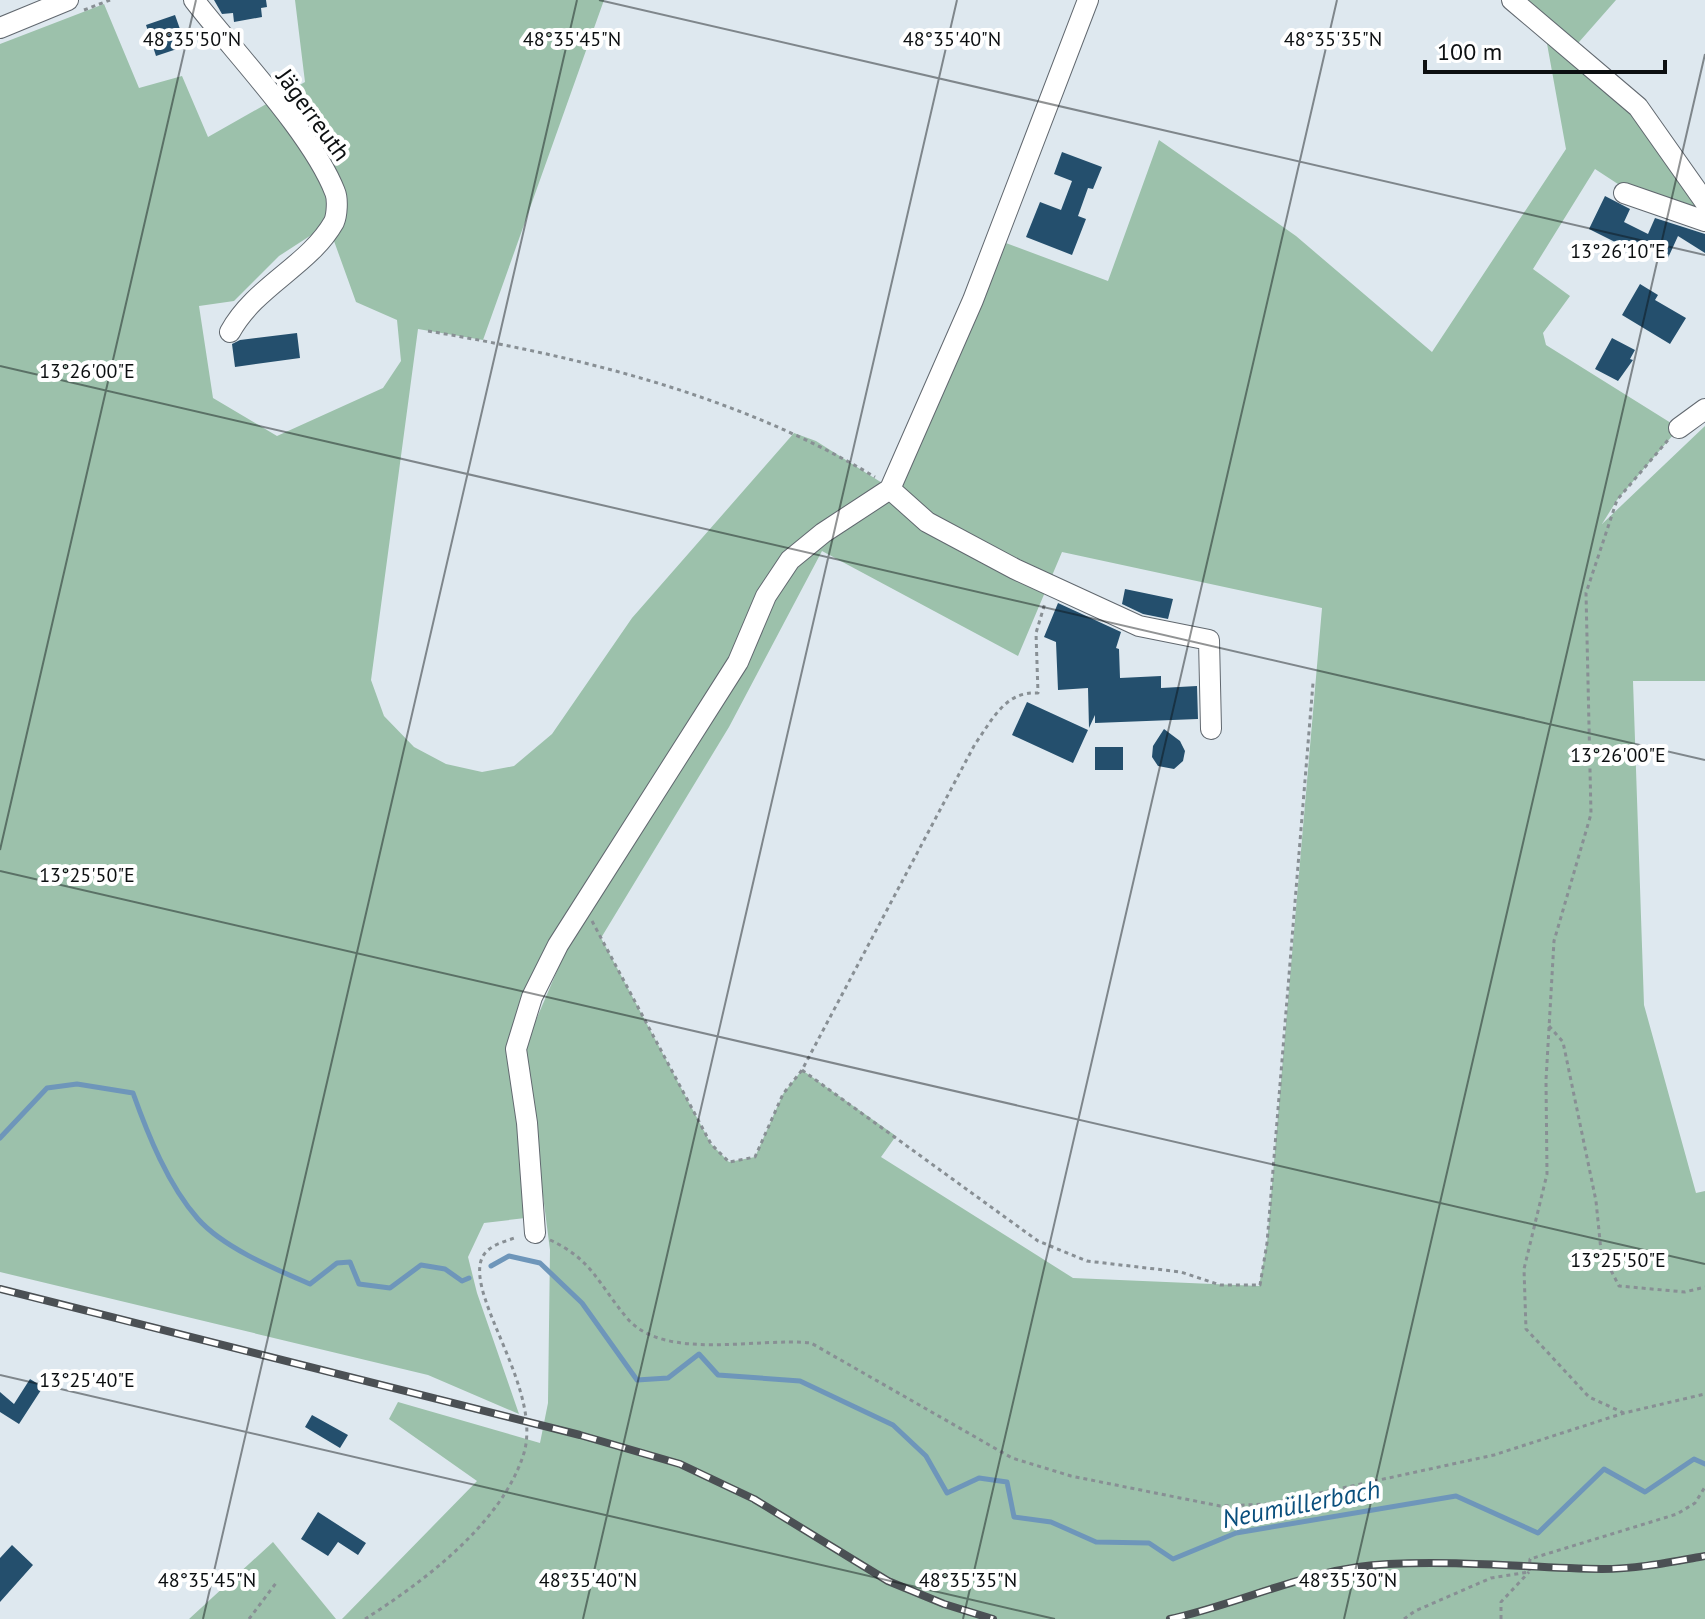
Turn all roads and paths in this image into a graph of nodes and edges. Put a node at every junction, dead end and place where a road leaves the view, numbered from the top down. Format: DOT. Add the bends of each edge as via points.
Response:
graph roads {
  1 [pos="68,0"];
  2 [pos="194,0"];
  3 [pos="1088,0"];
  4 [pos="1512,0"];
  5 [pos="0,28"];
  6 [pos="1624,193"];
  7 [pos="1705,202"];
  8 [pos="1705,221"];
  9 [pos="428,331"];
  10 [pos="230,332"];
  11 [pos="1705,409"];
  12 [pos="1679,428"];
  13 [pos="890,489"];
  14 [pos="1050,585"];
  15 [pos="1313,683"];
  16 [pos="1211,729"];
  17 [pos="590,894"];
  18 [pos="1549,1026"];
  19 [pos="802,1070"];
  20 [pos="535,1233"];
  21 [pos="1705,1287"];
  22 [pos="1705,1394"];
  23 [pos="1624,1413"];
  24 [pos="1705,1487"];
  25 [pos="1529,1572"];
  26 [pos="276,1583"];
  27 [pos="249,1619"];
  28 [pos="365,1619"];
  29 [pos="1404,1619"];
  30 [pos="1501,1619"];
  1 -- 5 [label="street"];
  2 -- 10 [label="street, Jägerreuth" via="292,123 337,195 335,220 309,251 243,308"];
  3 -- 13 [label="street" via="973,300"];
  4 -- 7 [label="street" via="1638,107"];
  6 -- 8 [label="street"];
  9 -- 13 [label="path" via="513,345 708,400 816,441"];
  11 -- 12 [label="street"];
  12 -- 18 [label="path" via="1617,500 1586,593 1591,814 1554,941"];
  13 -- 14 [label="street" via="927,522"];
  13 -- 17 [label="street" via="790,560 766,596 738,662"];
  14 -- 16 [label="street" via="1139,626 1209,640"];
  14 -- 19 [label="path" via="1036,633 1038,693 1021,692 1005,702 975,744"];
  15 -- 19 [label="path" via="1260,1285 1220,1285 1181,1272 1087,1261 1038,1241"];
  17 -- 19 [label="path" via="592,922 711,1144 729,1162 755,1157 783,1094"];
  17 -- 20 [label="street" via="532,997 516,1049"];
  18 -- 21 [label="path" via="1563,1042 1596,1201 1601,1251 1619,1286 1685,1292"];
  18 -- 23 [label="path" via="1547,1174 1524,1269 1526,1329 1589,1397"];
  20 -- 23 [label="path" via="574,1251 602,1280 628,1320 655,1338 672,1344 811,1343 1012,1458 1071,1476 1220,1506 1269,1504 1494,1455"];
  20 -- 28 [label="path" via="492,1246 479,1268 526,1404 524,1454 511,1482 447,1563"];
  22 -- 23 [label="path"];
  24 -- 25 [label="path" via="1695,1503 1677,1514 1530,1559"];
  25 -- 29 [label="path" via="1491,1578"];
  25 -- 30 [label="path" via="1501,1602"];
  26 -- 27 [label="path"];
}
